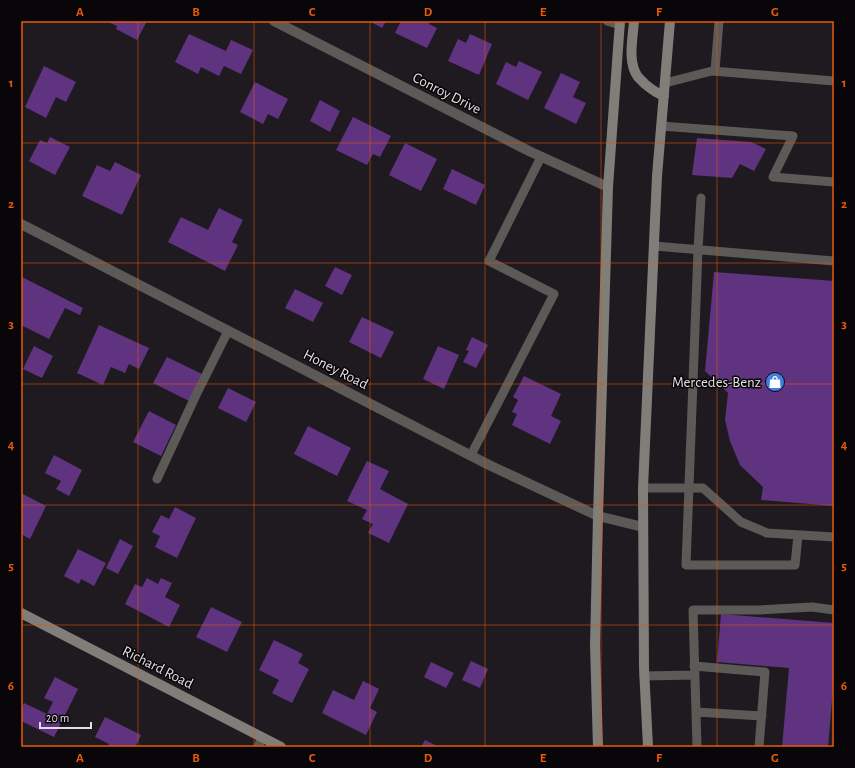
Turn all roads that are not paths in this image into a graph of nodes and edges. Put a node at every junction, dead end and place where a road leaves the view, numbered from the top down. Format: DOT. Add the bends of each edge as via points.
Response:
graph roads {
  1 [pos="274,21"];
  2 [pos="607,21"];
  3 [pos="634,21"];
  4 [pos="670,21"];
  5 [pos="719,21"];
  6 [pos="620,23"];
  7 [pos="715,72"];
  8 [pos="834,81"];
  9 [pos="665,83"];
  10 [pos="664,96"];
  11 [pos="661,126"];
  12 [pos="540,157"];
  13 [pos="834,182"];
  14 [pos="608,187"];
  15 [pos="701,198"];
  16 [pos="21,224"];
  17 [pos="654,246"];
  18 [pos="698,250"];
  19 [pos="834,261"];
  20 [pos="228,331"];
  21 [pos="471,456"];
  22 [pos="157,480"];
  23 [pos="643,488"];
  24 [pos="689,488"];
  25 [pos="598,516"];
  26 [pos="643,527"];
  27 [pos="798,535"];
  28 [pos="834,537"];
  29 [pos="834,610"];
  30 [pos="21,613"];
  31 [pos="695,670"];
  32 [pos="644,676"];
  33 [pos="696,712"];
  34 [pos="762,716"];
  35 [pos="262,737"];
  36 [pos="258,747"];
  37 [pos="282,747"];
  38 [pos="598,747"];
  39 [pos="648,747"];
  40 [pos="697,747"];
  41 [pos="759,747"];
  1 -- 12 [label="street, Conroy Drive"];
  2 -- 6 [label="lane"];
  3 -- 10 [label="main road" via="634,68 638,77"];
  4 -- 9 [label="main road"];
  5 -- 7 [label="lane"];
  6 -- 14 [label="main road"];
  7 -- 8 [label="lane"];
  7 -- 9 [label="lane"];
  9 -- 10 [label="main road"];
  10 -- 11 [label="main road"];
  11 -- 13 [label="lane" via="793,136 773,177"];
  11 -- 17 [label="main road"];
  12 -- 14 [label="street, Conroy Drive"];
  12 -- 21 [label="lane" via="490,261 554,294"];
  14 -- 25 [label="main road"];
  15 -- 18 [label="lane"];
  16 -- 20 [label="street, Honey Road"];
  17 -- 18 [label="lane"];
  17 -- 23 [label="main road"];
  18 -- 19 [label="lane"];
  18 -- 24 [label="lane"];
  20 -- 21 [label="street, Honey Road"];
  20 -- 22 [label="lane"];
  21 -- 25 [label="street, Honey Road"];
  23 -- 24 [label="lane"];
  23 -- 26 [label="main road"];
  24 -- 27 [label="lane" via="703,488 741,522 767,532"];
  24 -- 27 [label="lane" via="686,565 795,565"];
  25 -- 26 [label="street, Honey Road"];
  25 -- 38 [label="main road" via="594,644"];
  26 -- 32 [label="main road"];
  27 -- 28 [label="lane"];
  29 -- 31 [label="lane" via="812,607 692,610"];
  30 -- 35 [label="main road, Richard Road"];
  31 -- 32 [label="lane"];
  31 -- 33 [label="lane"];
  31 -- 34 [label="lane" via="765,672"];
  32 -- 39 [label="main road"];
  33 -- 34 [label="lane"];
  33 -- 40 [label="lane"];
  34 -- 41 [label="lane"];
  35 -- 36 [label="lane"];
  35 -- 37 [label="main road, Richard Road"];
}
